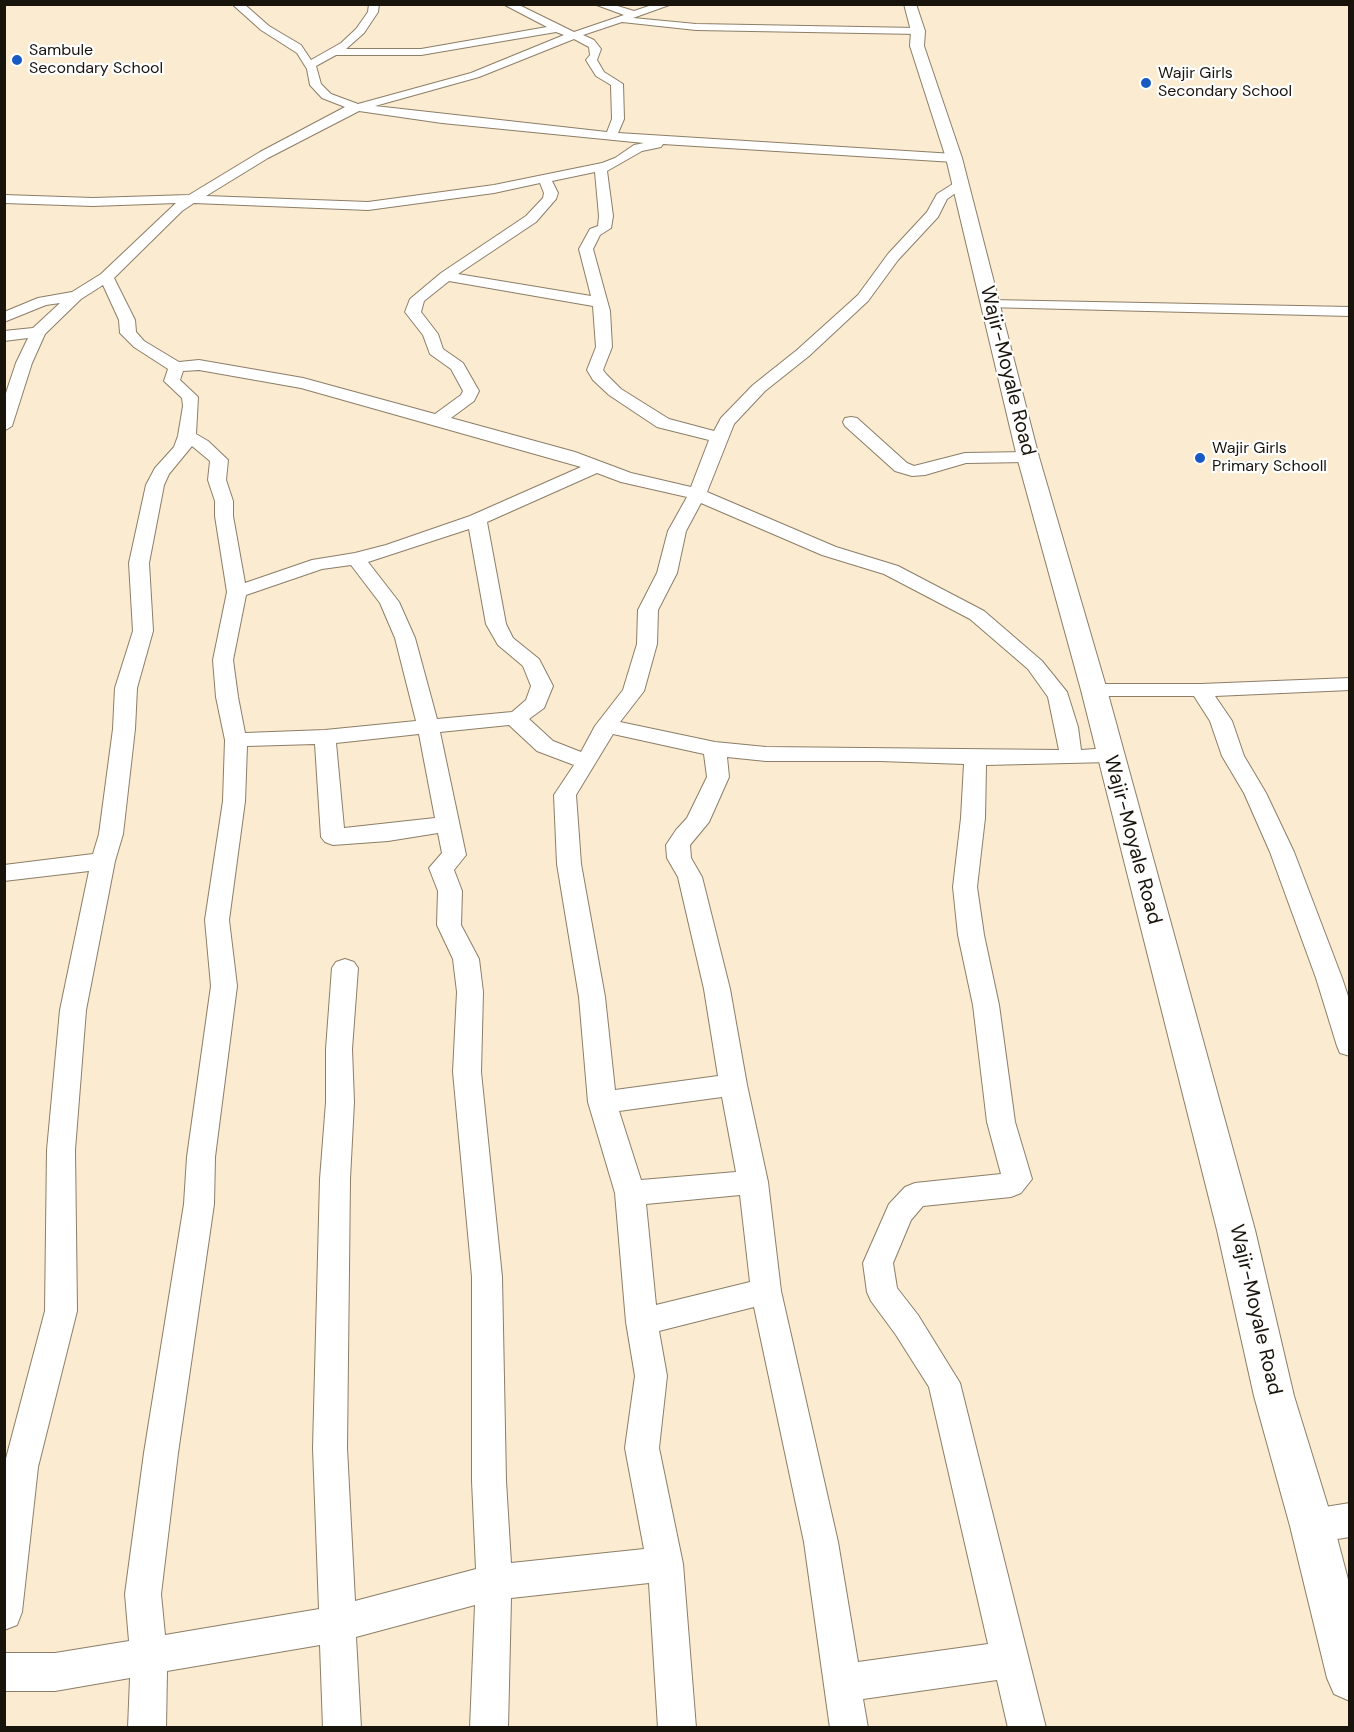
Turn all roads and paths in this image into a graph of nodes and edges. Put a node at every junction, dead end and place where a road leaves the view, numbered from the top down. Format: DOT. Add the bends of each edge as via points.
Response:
graph roads {
  1 [pos="237,4"];
  2 [pos="375,4"];
  3 [pos="508,4"];
  4 [pos="599,4"];
  5 [pos="667,4"];
  6 [pos="635,15"];
  7 [pos="914,18"];
  8 [pos="622,20"];
  9 [pos="557,29"];
  10 [pos="574,35"];
  11 [pos="334,52"];
  12 [pos="308,65"];
  13 [pos="355,107"];
  14 [pos="611,135"];
  15 [pos="671,141"];
  16 [pos="605,166"];
  17 [pos="958,172"];
  18 [pos="545,180"];
  19 [pos="4,199"];
  20 [pos="190,201"];
  21 [pos="446,276"];
  22 [pos="106,277"];
  23 [pos="76,296"];
  24 [pos="598,302"];
  25 [pos="991,304"];
  26 [pos="1350,312"];
  27 [pos="4,318"];
  28 [pos="38,332"];
  29 [pos="4,336"];
  30 [pos="176,367"];
  31 [pos="438,420"];
  32 [pos="851,422"];
  33 [pos="4,426"];
  34 [pos="187,436"];
  35 [pos="719,437"];
  36 [pos="1028,456"];
  37 [pos="595,468"];
  38 [pos="698,494"];
  39 [pos="477,520"];
  40 [pos="356,559"];
  41 [pos="237,592"];
  42 [pos="1350,684"];
  43 [pos="1094,690"];
  44 [pos="1202,690"];
  45 [pos="516,719"];
  46 [pos="428,726"];
  47 [pos="606,726"];
  48 [pos="325,737"];
  49 [pos="236,740"];
  50 [pos="715,749"];
  51 [pos="1110,755"];
  52 [pos="1071,757"];
  53 [pos="975,758"];
  54 [pos="587,762"];
  55 [pos="449,824"];
  56 [pos="103,861"];
  57 [pos="4,873"];
  58 [pos="345,968"];
  59 [pos="1350,1046"];
  60 [pos="733,1085"];
  61 [pos="602,1102"];
  62 [pos="753,1182"];
  63 [pos="630,1193"];
  64 [pos="766,1291"];
  65 [pos="642,1322"];
  66 [pos="1350,1520"];
  67 [pos="1312,1526"];
  68 [pos="665,1564"];
  69 [pos="494,1582"];
  70 [pos="4,1612"];
  71 [pos="336,1624"];
  72 [pos="149,1656"];
  73 [pos="1012,1659"];
  74 [pos="4,1672"];
  75 [pos="1350,1678"];
  76 [pos="842,1683"];
  77 [pos="147,1728"];
  78 [pos="342,1728"];
  79 [pos="489,1728"];
  80 [pos="677,1728"];
  81 [pos="849,1728"];
  82 [pos="1027,1728"];
  1 -- 12 [label="street" via="265,28 297,47"];
  2 -- 11 [label="street" via="360,31"];
  3 -- 9 [label="street"];
  4 -- 6 [label="street"];
  5 -- 6 [label="street"];
  6 -- 8 [label="street"];
  7 -- 8 [label="street" via="696,27"];
  7 -- 17 [label="main road, Wajir-Moyale Road" via="917,46"];
  8 -- 10 [label="street"];
  9 -- 10 [label="street"];
  9 -- 11 [label="street" via="421,52"];
  10 -- 13 [label="street" via="475,75"];
  10 -- 14 [label="street" via="593,45 596,49 591,60 600,74 616,82 618,119"];
  11 -- 12 [label="street"];
  12 -- 13 [label="street" via="316,85 326,96"];
  13 -- 14 [label="street" via="442,120"];
  13 -- 20 [label="street" via="255,160"];
  14 -- 15 [label="street"];
  15 -- 16 [label="street" via="638,148"];
  15 -- 17 [label="street"];
  16 -- 18 [label="street"];
  16 -- 24 [label="street" via="601,171 604,228 595,232 586,249"];
  17 -- 25 [label="main road, Wajir-Moyale Road"];
  17 -- 35 [label="street" via="953,188 863,298 759,388"];
  18 -- 20 [label="street" via="368,206"];
  18 -- 21 [label="street" via="551,193 549,199 531,219"];
  19 -- 20 [label="street"];
  20 -- 22 [label="street" via="162,221"];
  21 -- 24 [label="street"];
  21 -- 31 [label="street" via="417,299 413,312 430,334 436,351 457,366 471,391 468,398"];
  22 -- 23 [label="street"];
  22 -- 30 [label="street" via="127,320 128,333"];
  23 -- 27 [label="street" via="43,302"];
  23 -- 28 [label="street"];
  24 -- 35 [label="street" via="604,347 595,370 598,377 663,423"];
  25 -- 26 [label="street"];
  25 -- 36 [label="main road, Wajir-Moyale Road"];
  28 -- 29 [label="street"];
  28 -- 33 [label="street"];
  30 -- 31 [label="street" via="199,365 303,383"];
  30 -- 34 [label="street" via="172,381 190,397"];
  31 -- 37 [label="street" via="570,456"];
  32 -- 36 [label="street" via="901,467 912,471 965,458"];
  34 -- 41 [label="street" via="219,460 217,480 224,501"];
  34 -- 56 [label="street" via="155,485 144,530 139,563 143,632 126,688 111,834"];
  35 -- 38 [label="street"];
  36 -- 43 [label="main road, Wajir-Moyale Road"];
  37 -- 38 [label="street"];
  37 -- 39 [label="street"];
  38 -- 47 [label="street" via="677,531 667,573 648,610 647,644 633,691"];
  38 -- 52 [label="street" via="829,551 891,570 977,615 1035,665 1059,697"];
  39 -- 40 [label="street"];
  39 -- 45 [label="street" via="496,624 506,641 532,663 542,686 536,702"];
  40 -- 41 [label="street" via="319,564"];
  40 -- 46 [label="street" via="389,602 405,638"];
  41 -- 49 [label="street" via="223,660"];
  42 -- 44 [label="street"];
  43 -- 44 [label="street"];
  43 -- 51 [label="main road, Wajir-Moyale Road"];
  44 -- 59 [label="street" via="1221,721 1233,756 1282,852"];
  45 -- 46 [label="street"];
  45 -- 54 [label="street" via="545,746"];
  46 -- 48 [label="street"];
  46 -- 55 [label="street"];
  47 -- 50 [label="street"];
  47 -- 54 [label="street"];
  48 -- 49 [label="street"];
  48 -- 55 [label="street" via="333,837"];
  49 -- 72 [label="street" via="234,801 217,920 224,986 201,1156 199,1204 143,1594"];
  50 -- 53 [label="street" via="766,754"];
  50 -- 60 [label="street" via="718,777 697,822 678,845 679,858 690,877 717,989"];
  51 -- 52 [label="street"];
  51 -- 67 [label="main road, Wajir-Moyale Road" via="1236,1230 1274,1396"];
  52 -- 53 [label="street"];
  53 -- 73 [label="street" via="965,887 1001,1122 1017,1179 1011,1185 915,1195 899,1213 878,1263 882,1292 944,1383"];
  54 -- 61 [label="street" via="565,795 569,864 592,997"];
  55 -- 69 [label="street" via="454,855 441,868 450,891 449,925 466,959 470,992 467,1072 487,1277"];
  56 -- 57 [label="street"];
  56 -- 70 [label="street" via="73,1010 61,1150 61,1311 21,1467"];
  58 -- 71 [label="street" via="339,1049 330,1448"];
  60 -- 61 [label="street"];
  60 -- 62 [label="street"];
  61 -- 63 [label="street"];
  62 -- 63 [label="street"];
  62 -- 64 [label="street"];
  63 -- 65 [label="street"];
  64 -- 65 [label="street"];
  64 -- 76 [label="street" via="821,1542"];
  65 -- 68 [label="street" via="651,1376 642,1448"];
  66 -- 67 [label="street"];
  67 -- 75 [label="main road, Wajir-Moyale Road"];
  68 -- 69 [label="street"];
  68 -- 80 [label="street"];
  69 -- 71 [label="street"];
  69 -- 79 [label="street"];
  71 -- 72 [label="street"];
  71 -- 78 [label="street"];
  72 -- 74 [label="street" via="56,1672"];
  72 -- 77 [label="street"];
  73 -- 76 [label="street"];
  73 -- 82 [label="street"];
  76 -- 81 [label="street"];
}
